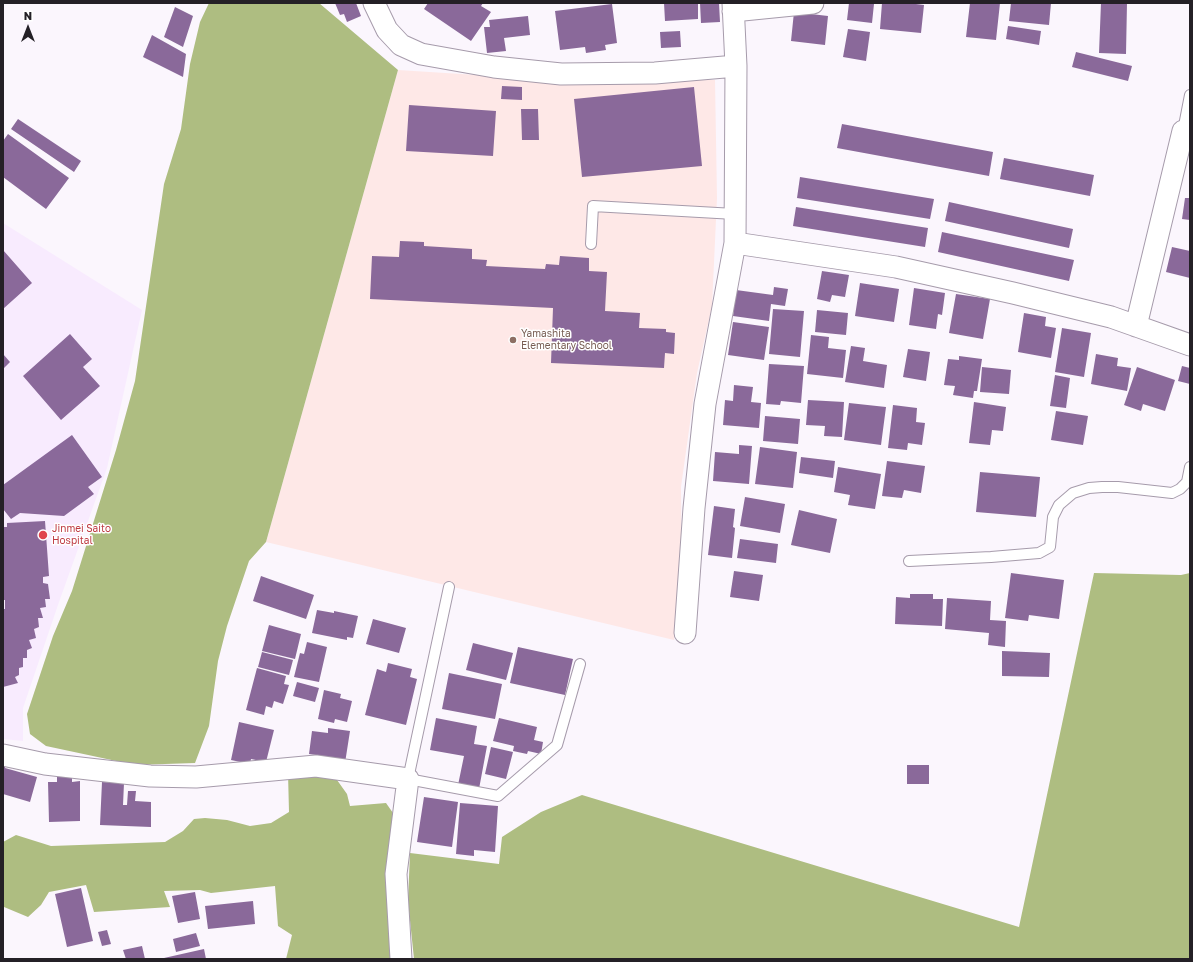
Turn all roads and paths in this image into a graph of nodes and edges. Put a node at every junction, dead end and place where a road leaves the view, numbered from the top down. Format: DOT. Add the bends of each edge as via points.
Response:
graph roads {
  1 [pos="374,3"];
  2 [pos="812,3"];
  3 [pos="733,7"];
  4 [pos="736,66"];
  5 [pos="1190,95"];
  6 [pos="1183,131"];
  7 [pos="735,214"];
  8 [pos="735,243"];
  9 [pos="591,244"];
  10 [pos="1136,326"];
  11 [pos="1190,345"];
  12 [pos="1190,467"];
  13 [pos="910,561"];
  14 [pos="449,586"];
  15 [pos="685,633"];
  16 [pos="580,664"];
  17 [pos="3,755"];
  18 [pos="408,778"];
  19 [pos="401,959"];
  1 -- 4 [label="street" via="387,30 401,45 421,54 494,67 560,74 655,73"];
  2 -- 3 [label="street"];
  3 -- 4 [label="street"];
  4 -- 7 [label="street"];
  5 -- 6 [label="lane"];
  6 -- 10 [label="street"];
  7 -- 8 [label="street"];
  7 -- 9 [label="lane" via="593,206"];
  8 -- 10 [label="street" via="896,267 1111,317"];
  8 -- 15 [label="street" via="705,404"];
  10 -- 11 [label="street"];
  12 -- 13 [label="lane" via="1187,482 1172,493 1118,487 1089,488 1073,493 1059,505 1053,517 1050,547 1039,553"];
  14 -- 18 [label="lane"];
  16 -- 18 [label="lane" via="557,745 498,796"];
  17 -- 18 [label="street" via="46,764 150,776 196,777 316,766"];
  18 -- 19 [label="street" via="396,874"];
}
